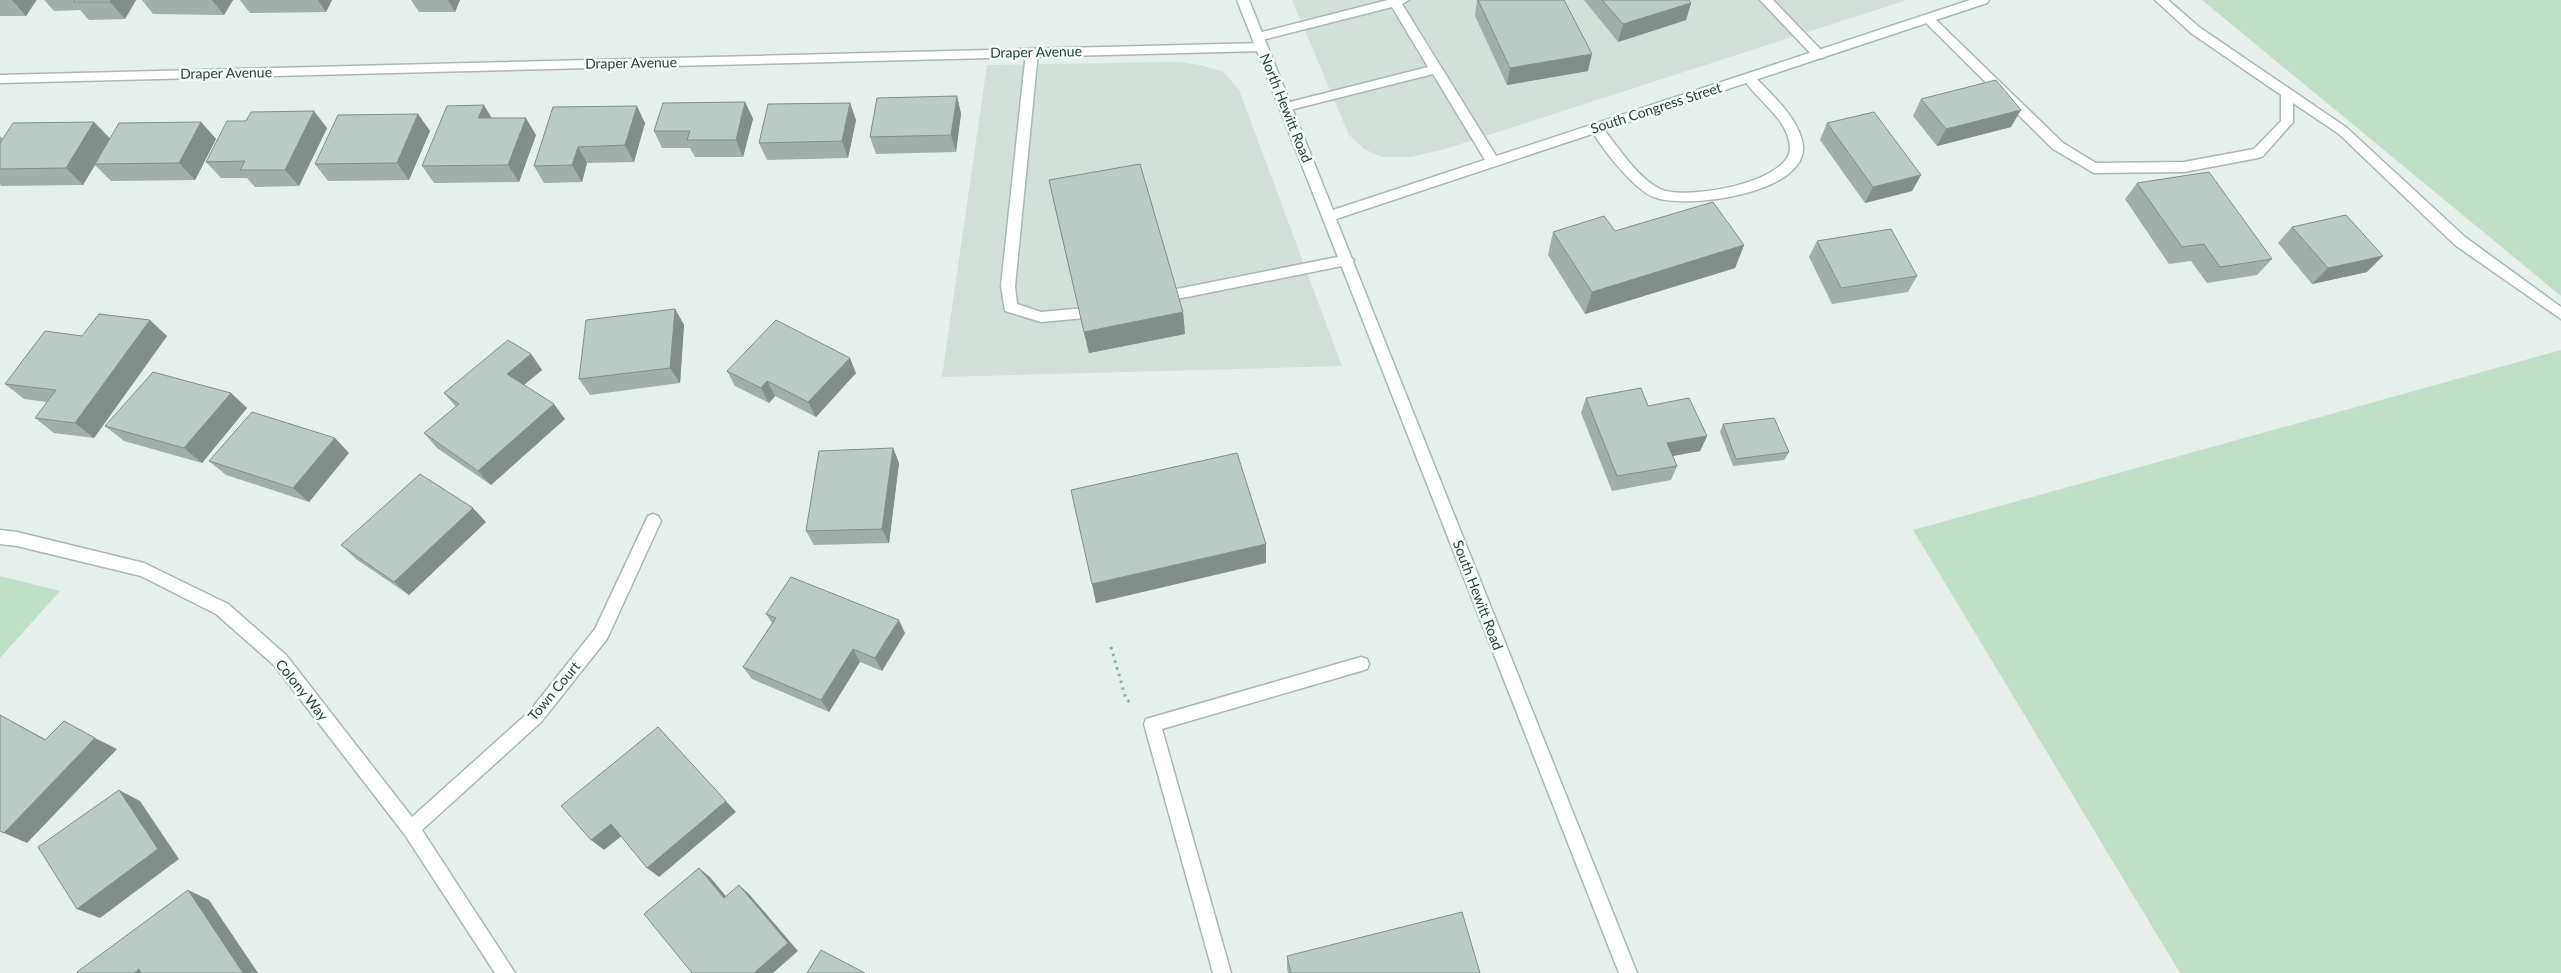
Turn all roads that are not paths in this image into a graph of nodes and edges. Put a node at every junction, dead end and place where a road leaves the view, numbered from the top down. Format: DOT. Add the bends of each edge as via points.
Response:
graph roads {
  1 [pos="1243,0"];
  2 [pos="1766,0"];
  3 [pos="1983,0"];
  4 [pos="2160,0"];
  5 [pos="1399,1"];
  6 [pos="1928,18"];
  7 [pos="1260,42"];
  8 [pos="1032,52"];
  9 [pos="1819,55"];
  10 [pos="1436,69"];
  11 [pos="1749,78"];
  12 [pos="0,79"];
  13 [pos="2287,94"];
  14 [pos="1286,107"];
  15 [pos="1596,128"];
  16 [pos="1493,162"];
  17 [pos="1329,216"];
  18 [pos="1347,260"];
  19 [pos="1177,294"];
  20 [pos="1085,312"];
  21 [pos="2561,314"];
  22 [pos="654,521"];
  23 [pos="0,537"];
  24 [pos="1361,664"];
  25 [pos="411,829"];
  26 [pos="506,973"];
  27 [pos="1222,973"];
  28 [pos="1628,973"];
  1 -- 7 [label="street, North Hewitt Road"];
  2 -- 9 [label="street"];
  3 -- 6 [label="street, South Congress Street"];
  4 -- 13 [label="street" via="2194,30"];
  5 -- 7 [label="street, Draper Avenue"];
  5 -- 10 [label="street"];
  6 -- 9 [label="street, South Congress Street"];
  6 -- 13 [label="street" via="2058,146 2094,168 2184,167 2258,153 2287,122"];
  7 -- 8 [label="street, Draper Avenue"];
  7 -- 14 [label="street, North Hewitt Road"];
  8 -- 12 [label="street, Draper Avenue"];
  8 -- 20 [label="street" via="1008,286 1010,307 1040,318"];
  9 -- 11 [label="street, South Congress Street"];
  10 -- 14 [label="street"];
  10 -- 16 [label="street"];
  11 -- 15 [label="street, South Congress Street"];
  11 -- 15 [label="street" via="1789,127 1796,145 1794,160 1778,175 1731,191 1704,198 1677,199 1657,193 1640,180"];
  13 -- 21 [label="street" via="2343,131 2460,241"];
  14 -- 17 [label="street, North Hewitt Road"];
  15 -- 16 [label="street, South Congress Street"];
  16 -- 17 [label="street, South Congress Street"];
  17 -- 18 [label="street, South Hewitt Road"];
  18 -- 19 [label="street"];
  18 -- 28 [label="street, South Hewitt Road"];
  22 -- 25 [label="street, Town Court" via="601,634 535,717"];
  23 -- 25 [label="street, Colony Way" via="144,570 222,609 280,660"];
  24 -- 27 [label="street" via="1152,724"];
  25 -- 26 [label="street, Colony Way"];
}
